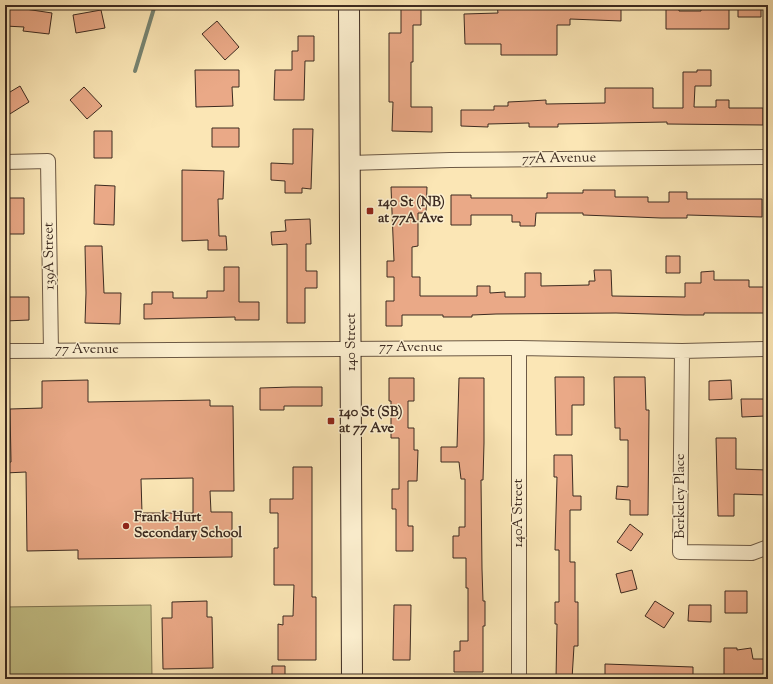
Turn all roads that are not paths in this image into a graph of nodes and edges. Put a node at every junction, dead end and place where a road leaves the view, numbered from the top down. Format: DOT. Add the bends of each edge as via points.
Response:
graph roads {
  1 [pos="349,5"];
  2 [pos="768,157"];
  3 [pos="5,162"];
  4 [pos="350,164"];
  5 [pos="352,348"];
  6 [pos="519,348"];
  7 [pos="768,349"];
  8 [pos="51,350"];
  9 [pos="5,351"];
  10 [pos="682,351"];
  11 [pos="768,547"];
  12 [pos="352,679"];
  13 [pos="519,679"];
  1 -- 4 [label="main road, 140 Street"];
  2 -- 4 [label="street, 77A Avenue" via="450,160"];
  3 -- 8 [label="street, 139A Street" via="48,161"];
  4 -- 5 [label="main road, 140 Street"];
  5 -- 6 [label="street, 77 Avenue"];
  5 -- 8 [label="street, 77 Avenue"];
  5 -- 12 [label="main road, 140 Street"];
  6 -- 10 [label="street, 77 Avenue"];
  6 -- 13 [label="street, 140A Street"];
  7 -- 10 [label="street, 77 Avenue"];
  8 -- 9 [label="street, 77 Avenue"];
  10 -- 11 [label="street, Berkeley Place" via="680,552 752,553"];
}
